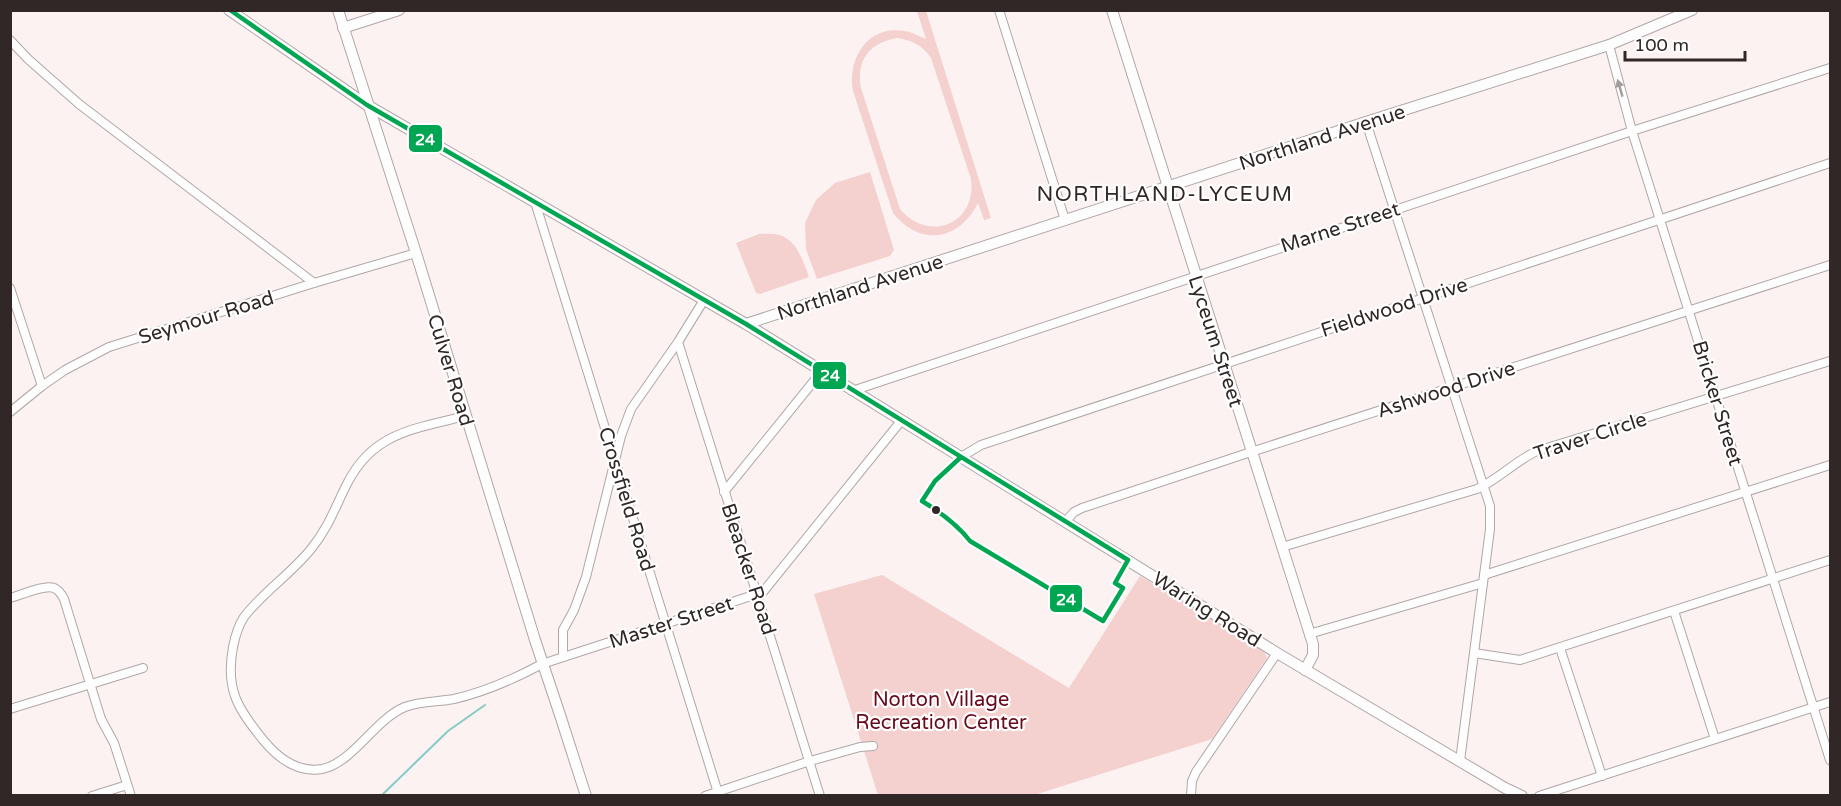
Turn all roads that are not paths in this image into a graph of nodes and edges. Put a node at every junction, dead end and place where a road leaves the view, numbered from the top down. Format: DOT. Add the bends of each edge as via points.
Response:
graph roads {
  1 [pos="229,10"];
  2 [pos="338,10"];
  3 [pos="399,10"];
  4 [pos="999,10"];
  5 [pos="1112,10"];
  6 [pos="1692,10"];
  7 [pos="343,28"];
  8 [pos="10,40"];
  9 [pos="1609,45"];
  10 [pos="1830,68"];
  11 [pos="367,105"];
  12 [pos="1366,122"];
  13 [pos="1632,131"];
  14 [pos="1830,163"];
  15 [pos="1167,187"];
  16 [pos="535,202"];
  17 [pos="1395,209"];
  18 [pos="1660,219"];
  19 [pos="1065,220"];
  20 [pos="416,253"];
  21 [pos="1830,265"];
  22 [pos="1195,275"];
  23 [pos="314,283"];
  24 [pos="10,288"];
  25 [pos="1423,297"];
  26 [pos="704,300"];
  27 [pos="1689,311"];
  28 [pos="746,324"];
  29 [pos="678,342"];
  30 [pos="1830,361"];
  31 [pos="1223,363"];
  32 [pos="822,371"];
  33 [pos="42,386"];
  34 [pos="1451,387"];
  35 [pos="852,391"];
  36 [pos="1716,396"];
  37 [pos="10,412"];
  38 [pos="465,416"];
  39 [pos="901,421"];
  40 [pos="1251,452"];
  41 [pos="961,457"];
  42 [pos="615,460"];
  43 [pos="1830,465"];
  44 [pos="1484,486"];
  45 [pos="724,492"];
  46 [pos="1746,492"];
  47 [pos="1066,521"];
  48 [pos="1282,548"];
  49 [pos="1830,560"];
  50 [pos="1773,578"];
  51 [pos="1484,579"];
  52 [pos="757,594"];
  53 [pos="10,598"];
  54 [pos="1674,611"];
  55 [pos="665,624"];
  56 [pos="1310,634"];
  57 [pos="1560,648"];
  58 [pos="1277,652"];
  59 [pos="1474,653"];
  60 [pos="563,657"];
  61 [pos="542,664"];
  62 [pos="143,668"];
  63 [pos="1305,670"];
  64 [pos="91,684"];
  65 [pos="1830,702"];
  66 [pos="1814,708"];
  67 [pos="10,709"];
  68 [pos="1715,739"];
  69 [pos="873,746"];
  70 [pos="1830,760"];
  71 [pos="810,761"];
  72 [pos="1460,761"];
  73 [pos="1602,776"];
  74 [pos="128,785"];
  75 [pos="718,794"];
  76 [pos="92,795"];
  77 [pos="131,795"];
  78 [pos="586,795"];
  79 [pos="705,795"];
  80 [pos="820,795"];
  81 [pos="1191,795"];
  82 [pos="1522,795"];
  83 [pos="1539,795"];
  1 -- 11 [label="street"];
  2 -- 7 [label="street, Culver Road"];
  3 -- 7 [label="street"];
  4 -- 19 [label="street"];
  5 -- 15 [label="street, Lyceum Street"];
  6 -- 9 [label="street, Northland Avenue"];
  7 -- 11 [label="street, Culver Road"];
  8 -- 23 [label="street" via="79,104"];
  9 -- 12 [label="street, Northland Avenue"];
  13 -- 9 [label="street, Bricker Street, one-way"];
  10 -- 13 [label="street, Marne Street"];
  11 -- 16 [label="street, Waring Road"];
  11 -- 20 [label="street, Culver Road"];
  12 -- 15 [label="street, Northland Avenue"];
  12 -- 17 [label="street"];
  13 -- 17 [label="street, Marne Street"];
  13 -- 18 [label="street, Bricker Street"];
  14 -- 18 [label="street, Fieldwood Drive"];
  15 -- 19 [label="street, Northland Avenue"];
  15 -- 22 [label="street, Lyceum Street"];
  16 -- 26 [label="street, Waring Road"];
  16 -- 42 [label="street, Crossfield Road"];
  17 -- 22 [label="street, Marne Street"];
  17 -- 25 [label="street"];
  18 -- 25 [label="street, Fieldwood Drive"];
  18 -- 27 [label="street, Bricker Street"];
  19 -- 28 [label="street, Northland Avenue"];
  20 -- 23 [label="street, Seymour Road"];
  20 -- 38 [label="street, Culver Road"];
  21 -- 27 [label="street, Ashwood Drive"];
  22 -- 31 [label="street, Lyceum Street"];
  22 -- 35 [label="street, Marne Street"];
  23 -- 33 [label="street, Seymour Road" via="110,347"];
  24 -- 33 [label="street"];
  25 -- 31 [label="street, Fieldwood Drive"];
  25 -- 34 [label="street"];
  26 -- 28 [label="street, Waring Road"];
  26 -- 29 [label="street"];
  27 -- 34 [label="street, Ashwood Drive"];
  27 -- 36 [label="street, Bricker Street"];
  28 -- 32 [label="street, Waring Road"];
  29 -- 42 [label="street" via="631,409"];
  29 -- 45 [label="street, Bleacker Road"];
  30 -- 36 [label="street, Traver Circle"];
  31 -- 40 [label="street, Lyceum Street"];
  31 -- 41 [label="street, Fieldwood Drive" via="981,445"];
  32 -- 35 [label="street, Waring Road"];
  32 -- 45 [label="street"];
  33 -- 37 [label="street, Seymour Road"];
  34 -- 40 [label="street, Ashwood Drive"];
  34 -- 44 [label="street"];
  35 -- 39 [label="street, Waring Road"];
  36 -- 44 [label="street, Traver Circle" via="1537,451"];
  36 -- 46 [label="street, Bricker Street"];
  38 -- 61 [label="street, Culver Road"];
  38 -- 61 [label="street, Master Street" via="391,437 364,459 347,484 332,519 310,550 243,619 233,650 232,691 246,719 274,753 293,766 309,770 339,762 407,706 477,693"];
  39 -- 41 [label="street, Waring Road"];
  39 -- 52 [label="street, Master Street" via="763,592"];
  40 -- 47 [label="street, Ashwood Drive" via="1082,508"];
  40 -- 48 [label="street, Lyceum Street"];
  41 -- 47 [label="street, Waring Road"];
  42 -- 55 [label="street, Crossfield Road"];
  42 -- 60 [label="street" via="586,577 563,630"];
  43 -- 46 [label="street"];
  44 -- 48 [label="street, Traver Circle"];
  44 -- 51 [label="street" via="1491,518"];
  45 -- 52 [label="street, Bleacker Road"];
  46 -- 50 [label="street, Bricker Street"];
  46 -- 51 [label="street"];
  47 -- 58 [label="street, Waring Road"];
  48 -- 56 [label="street, Lyceum Street"];
  49 -- 50 [label="street"];
  50 -- 54 [label="street"];
  50 -- 66 [label="street, Bricker Street"];
  51 -- 56 [label="street"];
  51 -- 59 [label="street"];
  52 -- 55 [label="street, Master Street"];
  52 -- 71 [label="street, Bleacker Road"];
  53 -- 64 [label="street" via="47,587 61,592"];
  54 -- 57 [label="street"];
  54 -- 68 [label="street"];
  55 -- 60 [label="street, Master Street"];
  55 -- 75 [label="street, Crossfield Road"];
  56 -- 63 [label="street, Lyceum Street" via="1313,655"];
  57 -- 59 [label="street" via="1520,660"];
  57 -- 73 [label="street"];
  58 -- 63 [label="street, Waring Road"];
  58 -- 81 [label="street" via="1196,772"];
  59 -- 72 [label="street"];
  60 -- 61 [label="street, Master Street"];
  61 -- 78 [label="street, Culver Road"];
  62 -- 64 [label="street"];
  63 -- 72 [label="street, Waring Road"];
  64 -- 67 [label="street"];
  64 -- 74 [label="street"];
  65 -- 66 [label="street"];
  66 -- 68 [label="street"];
  66 -- 70 [label="street, Bricker Street"];
  68 -- 73 [label="street"];
  69 -- 71 [label="street"];
  71 -- 75 [label="street"];
  71 -- 80 [label="street, Bleacker Road"];
  72 -- 82 [label="street, Waring Road"];
  73 -- 83 [label="street"];
  74 -- 76 [label="street"];
  74 -- 77 [label="street"];
  75 -- 79 [label="street"];
}
